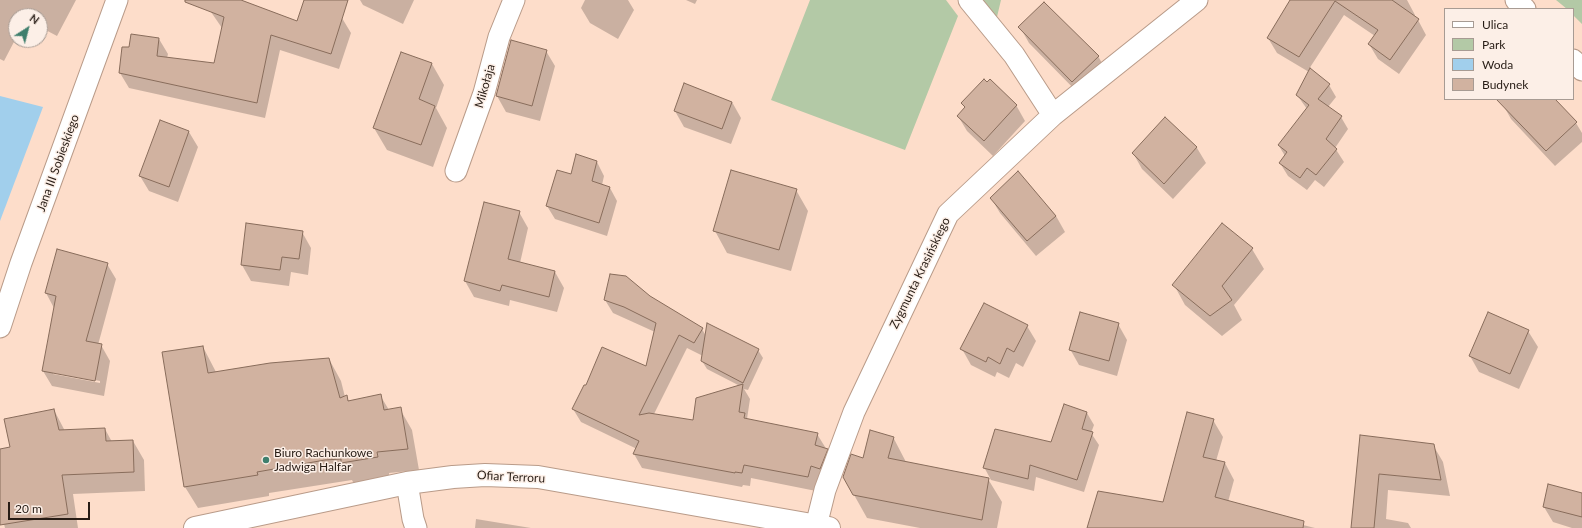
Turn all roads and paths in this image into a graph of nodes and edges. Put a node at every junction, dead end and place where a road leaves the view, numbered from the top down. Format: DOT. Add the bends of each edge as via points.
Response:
graph roads {
  1 [pos="117,0"];
  2 [pos="514,0"];
  3 [pos="969,0"];
  4 [pos="1196,0"];
  5 [pos="1516,0"];
  6 [pos="1524,8"];
  7 [pos="1574,61"];
  8 [pos="1582,70"];
  9 [pos="1053,115"];
  10 [pos="456,171"];
  11 [pos="0,327"];
  12 [pos="407,483"];
  13 [pos="822,527"];
  14 [pos="195,528"];
  15 [pos="416,528"];
  1 -- 11 [label="street, Jana III Sobieskiego"];
  2 -- 10 [label="street, Mikołaja" via="499,37 484,93"];
  3 -- 9 [label="street" via="1014,54"];
  4 -- 9 [label="street, Zygmunta Krasińskiego"];
  5 -- 6 [label="street"];
  7 -- 8 [label="street"];
  9 -- 13 [label="street, Zygmunta Krasińskiego" via="948,214 854,412 824,490"];
  12 -- 13 [label="street, Ofiar Terroru" via="453,476 538,477"];
  12 -- 14 [label="street, Ofiar Terroru"];
  12 -- 15 [label="street"];
}
